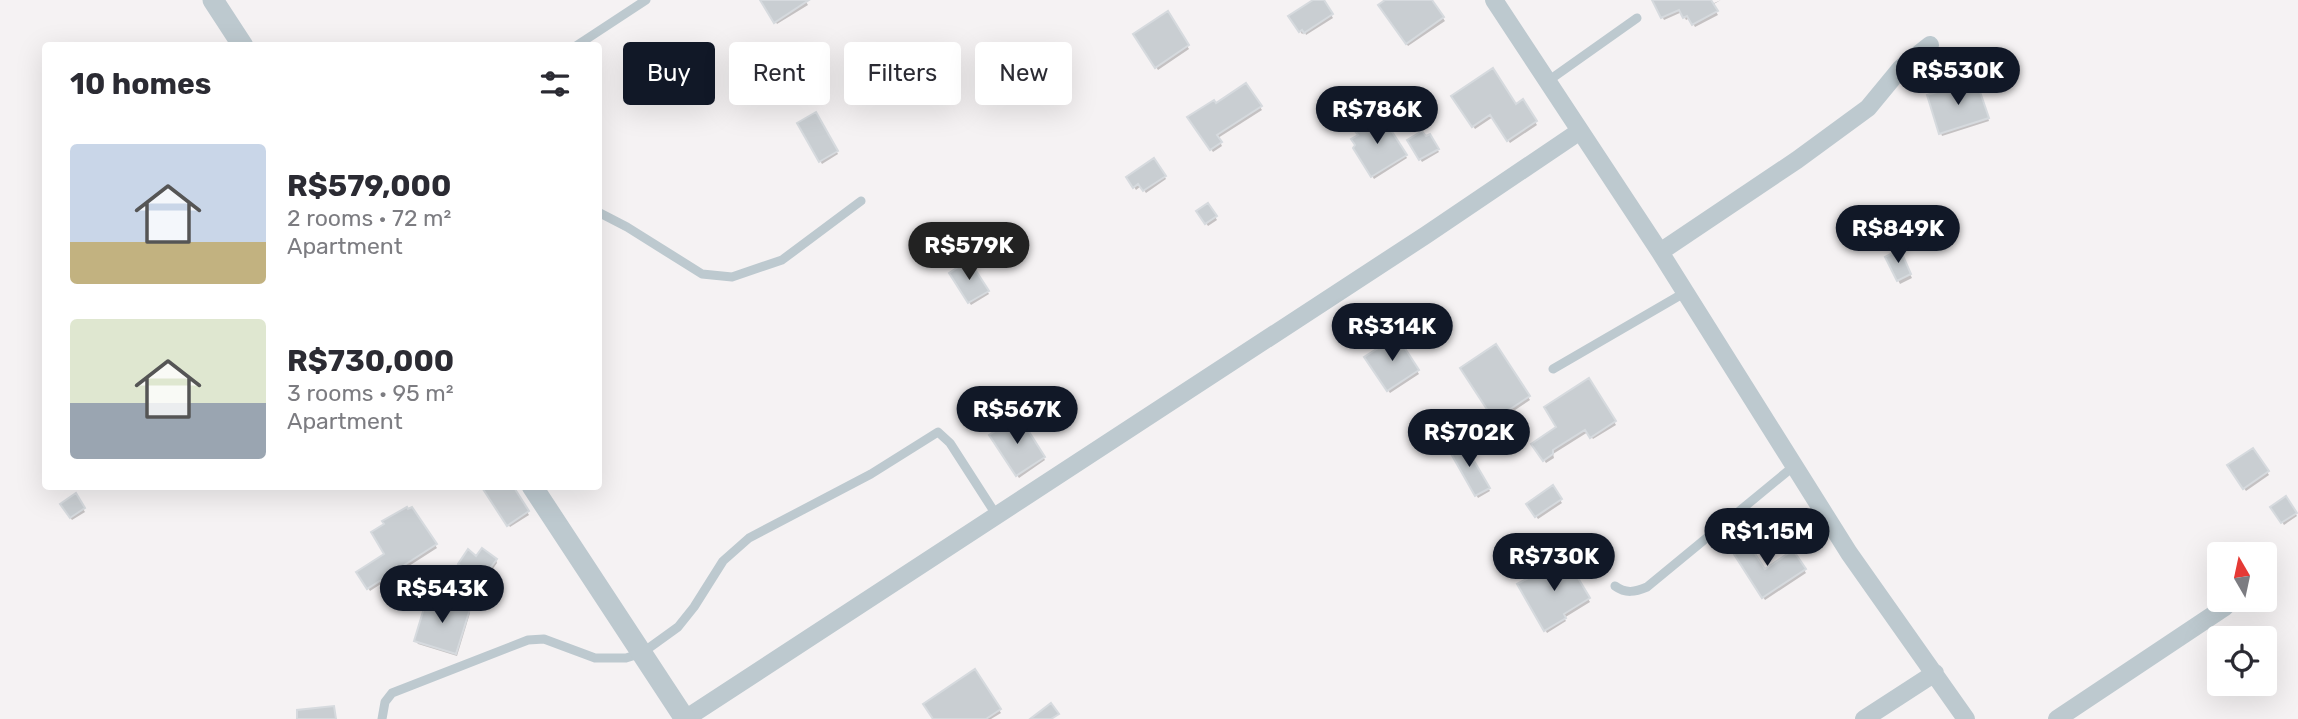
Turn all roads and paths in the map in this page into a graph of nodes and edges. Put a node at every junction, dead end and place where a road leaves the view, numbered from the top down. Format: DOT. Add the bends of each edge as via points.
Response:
graph roads {
  1 [pos="213,0"];
  2 [pos="646,0"];
  3 [pos="1494,0"];
  4 [pos="1637,18"];
  5 [pos="240,42"];
  6 [pos="582,42"];
  7 [pos="1930,45"];
  8 [pos="1548,81"];
  9 [pos="1580,131"];
  10 [pos="862,201"];
  11 [pos="602,214"];
  12 [pos="1660,252"];
  13 [pos="1684,293"];
  14 [pos="1553,369"];
  15 [pos="1794,466"];
  16 [pos="536,490"];
  17 [pos="997,516"];
  18 [pos="1615,586"];
  19 [pos="2218,612"];
  20 [pos="642,653"];
  21 [pos="1935,673"];
  22 [pos="382,719"];
  23 [pos="685,719"];
  24 [pos="1864,719"];
  25 [pos="1966,719"];
  26 [pos="2057,719"];
  1 -- 5 [label="street"];
  2 -- 6 [label="lane"];
  3 -- 8 [label="street"];
  4 -- 8 [label="lane"];
  7 -- 12 [label="street" via="1901,68 1868,108"];
  8 -- 9 [label="street"];
  9 -- 12 [label="street"];
  9 -- 17 [label="street"];
  10 -- 11 [label="lane" via="782,260 732,277 702,274"];
  12 -- 13 [label="street"];
  13 -- 14 [label="lane"];
  13 -- 15 [label="street"];
  15 -- 18 [label="lane" via="1647,587 1636,592"];
  15 -- 21 [label="street" via="1849,553"];
  16 -- 20 [label="street"];
  17 -- 20 [label="lane" via="938,432 871,474 749,538 723,561 678,626"];
  17 -- 23 [label="street"];
  19 -- 26 [label="street"];
  20 -- 22 [label="lane" via="595,658 544,639 528,640 392,693"];
  20 -- 23 [label="street"];
  21 -- 24 [label="street"];
  21 -- 25 [label="street"];
}
